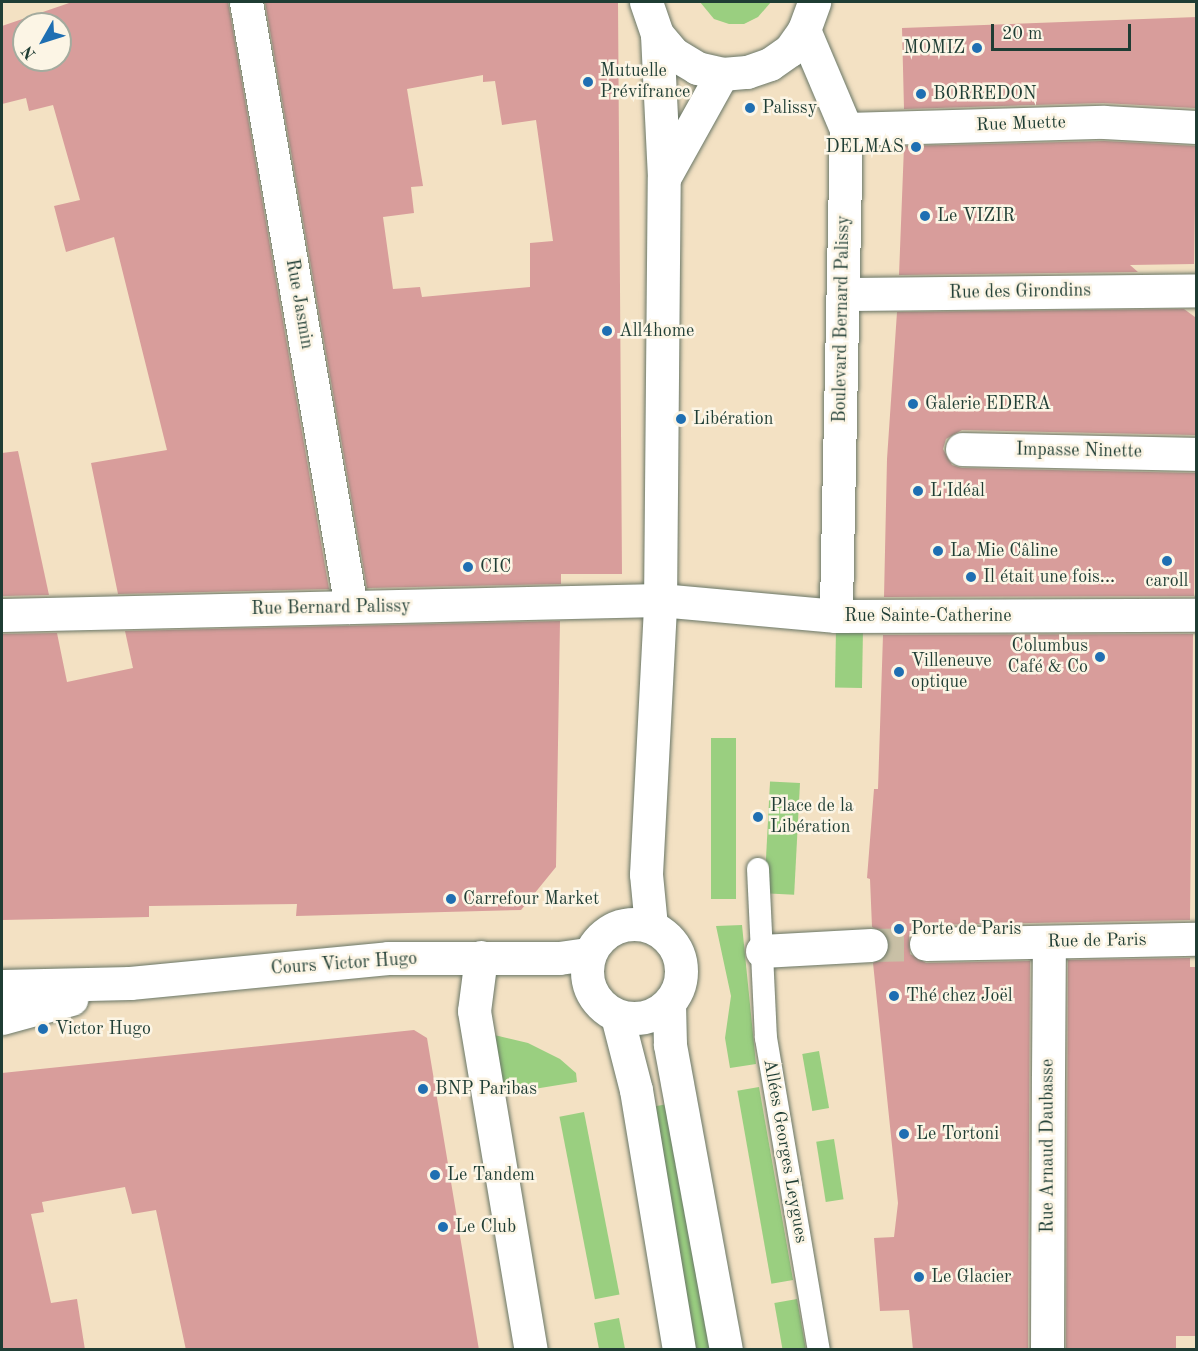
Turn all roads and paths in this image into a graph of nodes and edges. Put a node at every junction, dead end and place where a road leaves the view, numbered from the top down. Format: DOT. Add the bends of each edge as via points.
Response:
graph roads {
  1 [pos="246,2"];
  2 [pos="646,2"];
  3 [pos="809,16"];
  4 [pos="657,34"];
  5 [pos="722,74"];
  6 [pos="1197,127"];
  7 [pos="846,129"];
  8 [pos="664,178"];
  9 [pos="1197,290"];
  10 [pos="843,294"];
  11 [pos="962,449"];
  12 [pos="1197,454"];
  13 [pos="660,604"];
  14 [pos="351,607"];
  15 [pos="2,615"];
  16 [pos="1197,615"];
  17 [pos="836,616"];
  18 [pos="758,868"];
  19 [pos="641,925"];
  20 [pos="1197,939"];
  21 [pos="1049,943"];
  22 [pos="926,944"];
  23 [pos="871,945"];
  24 [pos="762,951"];
  25 [pos="574,956"];
  26 [pos="481,957"];
  27 [pos="130,983"];
  28 [pos="2,986"];
  29 [pos="669,1004"];
  30 [pos="617,1016"];
  31 [pos="2,1018"];
  32 [pos="531,1350"];
  33 [pos="678,1350"];
  34 [pos="726,1350"];
  35 [pos="819,1350"];
  36 [pos="1047,1350"];
  1 -- 14 [label="street, Rue Jasmin"];
  2 -- 4 [label="street"];
  3 -- 5 [label="street" via="790,50 770,64 747,72"];
  3 -- 7 [label="street, Boulevard Bernard Palissy"];
  4 -- 5 [label="street" via="674,54 697,68"];
  4 -- 8 [label="street"];
  5 -- 8 [label="street"];
  6 -- 7 [label="street, Rue Muette" via="1104,122"];
  7 -- 10 [label="street, Boulevard Bernard Palissy"];
  8 -- 13 [label="street"];
  9 -- 10 [label="street, Rue des Girondins"];
  10 -- 17 [label="street, Boulevard Bernard Palissy"];
  11 -- 12 [label="street, Impasse Ninette"];
  13 -- 14 [label="street, Rue Bernard Palissy"];
  13 -- 17 [label="street, Rue Sainte-Catherine"];
  13 -- 19 [label="street"];
  14 -- 15 [label="street, Rue Bernard Palissy"];
  16 -- 17 [label="street, Rue Sainte-Catherine"];
  18 -- 24 [label="lane, Allées Georges Leygues"];
  19 -- 25 [label="street" via="614,927"];
  19 -- 29 [label="street" via="667,936 677,951 682,969 679,988"];
  20 -- 21 [label="street, Rue de Paris"];
  21 -- 22 [label="street, Rue de Paris"];
  21 -- 36 [label="street, Rue Arnaud Daubasse"];
  23 -- 24 [label="street"];
  24 -- 35 [label="lane, Allées Georges Leygues" via="766,1038"];
  25 -- 26 [label="street, Cours Victor Hugo"];
  25 -- 30 [label="street" via="590,992 601,1006"];
  26 -- 27 [label="street, Cours Victor Hugo" via="388,958"];
  26 -- 32 [label="street" via="474,1011"];
  27 -- 28 [label="street, Cours Victor Hugo"];
  27 -- 31 [label="street, Cours Victor Hugo"];
  29 -- 30 [label="street" via="654,1015 635,1019"];
  29 -- 34 [label="street" via="670,1045"];
  30 -- 33 [label="street" via="636,1090"];
}
